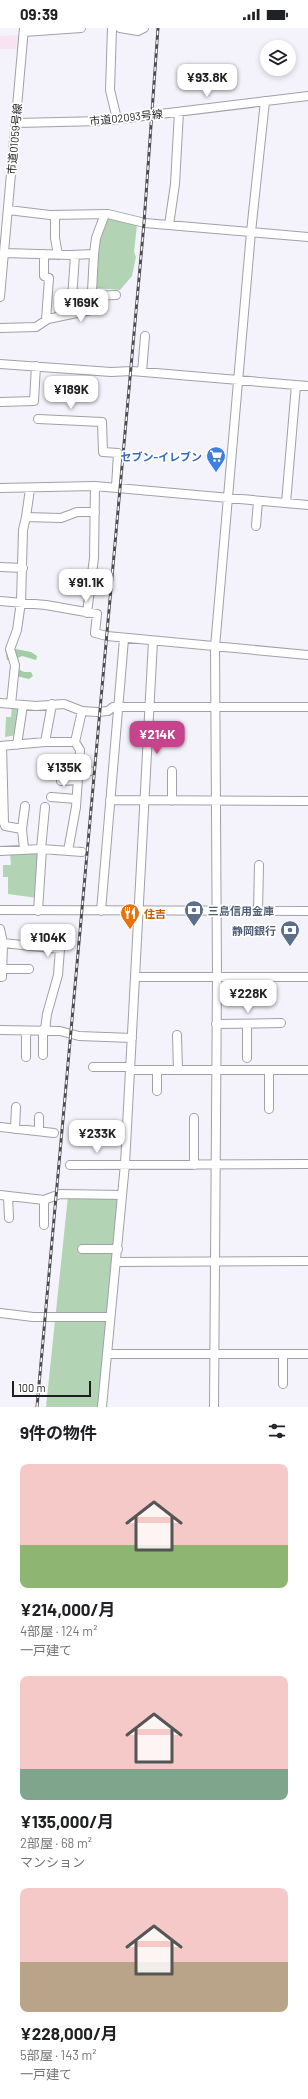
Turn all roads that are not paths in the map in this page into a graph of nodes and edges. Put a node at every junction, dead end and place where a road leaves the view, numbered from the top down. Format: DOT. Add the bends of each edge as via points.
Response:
graph roads {
  1 [pos="75,28"];
  2 [pos="112,28"];
  3 [pos="120,28"];
  4 [pos="144,28"];
  5 [pos="24,30"];
  6 [pos="308,96"];
  7 [pos="265,101"];
  8 [pos="179,112"];
  9 [pos="114,120"];
  10 [pos="16,123"];
  11 [pos="8,210"];
  12 [pos="105,214"];
  13 [pos="55,215"];
  14 [pos="169,225"];
  15 [pos="251,232"];
  16 [pos="308,237"];
  17 [pos="4,253"];
  18 [pos="44,254"];
  19 [pos="94,254"];
  20 [pos="58,255"];
  21 [pos="75,255"];
  22 [pos="1,267"];
  23 [pos="116,295"];
  24 [pos="93,296"];
  25 [pos="0,297"];
  26 [pos="71,314"];
  27 [pos="46,320"];
  28 [pos="0,328"];
  29 [pos="145,336"];
  30 [pos="0,364"];
  31 [pos="36,366"];
  32 [pos="142,372"];
  33 [pos="238,380"];
  34 [pos="296,385"];
  35 [pos="308,386"];
  36 [pos="0,402"];
  37 [pos="38,419"];
  38 [pos="95,486"];
  39 [pos="0,488"];
  40 [pos="116,488"];
  41 [pos="30,489"];
  42 [pos="227,499"];
  43 [pos="258,501"];
  44 [pos="286,504"];
  45 [pos="308,505"];
  46 [pos="95,512"];
  47 [pos="26,517"];
  48 [pos="256,526"];
  49 [pos="0,567"];
  50 [pos="23,568"];
  51 [pos="0,601"];
  52 [pos="20,602"];
  53 [pos="86,613"];
  54 [pos="124,639"];
  55 [pos="153,641"];
  56 [pos="215,647"];
  57 [pos="308,655"];
  58 [pos="0,703"];
  59 [pos="11,704"];
  60 [pos="52,704"];
  61 [pos="22,705"];
  62 [pos="118,707"];
  63 [pos="149,707"];
  64 [pos="216,708"];
  65 [pos="308,708"];
  66 [pos="82,711"];
  67 [pos="45,742"];
  68 [pos="76,742"];
  69 [pos="17,745"];
  70 [pos="1,746"];
  71 [pos="78,770"];
  72 [pos="172,771"];
  73 [pos="90,772"];
  74 [pos="77,780"];
  75 [pos="61,781"];
  76 [pos="51,797"];
  77 [pos="76,799"];
  78 [pos="110,800"];
  79 [pos="216,800"];
  80 [pos="144,801"];
  81 [pos="172,801"];
  82 [pos="308,801"];
  83 [pos="25,806"];
  84 [pos="45,807"];
  85 [pos="22,829"];
  86 [pos="24,849"];
  87 [pos="42,849"];
  88 [pos="0,850"];
  89 [pos="68,851"];
  90 [pos="82,852"];
  91 [pos="259,865"];
  92 [pos="0,910"];
  93 [pos="139,910"];
  94 [pos="38,911"];
  95 [pos="101,911"];
  96 [pos="216,911"];
  97 [pos="258,911"];
  98 [pos="308,911"];
  99 [pos="0,929"];
  100 [pos="3,943"];
  101 [pos="28,969"];
  102 [pos="1,973"];
  103 [pos="135,977"];
  104 [pos="217,977"];
  105 [pos="308,977"];
  106 [pos="281,1023"];
  107 [pos="216,1024"];
  108 [pos="247,1024"];
  109 [pos="0,1030"];
  110 [pos="44,1030"];
  111 [pos="26,1032"];
  112 [pos="177,1035"];
  113 [pos="132,1038"];
  114 [pos="43,1055"];
  115 [pos="26,1057"];
  116 [pos="247,1058"];
  117 [pos="93,1067"];
  118 [pos="130,1069"];
  119 [pos="157,1070"];
  120 [pos="178,1070"];
  121 [pos="215,1070"];
  122 [pos="269,1070"];
  123 [pos="308,1070"];
  124 [pos="157,1091"];
  125 [pos="16,1107"];
  126 [pos="269,1109"];
  127 [pos="39,1117"];
  128 [pos="194,1118"];
  129 [pos="0,1127"];
  130 [pos="15,1129"];
  131 [pos="39,1131"];
  132 [pos="54,1133"];
  133 [pos="125,1164"];
  134 [pos="308,1164"];
  135 [pos="70,1165"];
  136 [pos="194,1165"];
  137 [pos="215,1165"];
  138 [pos="122,1195"];
  139 [pos="4,1196"];
  140 [pos="44,1200"];
  141 [pos="9,1218"];
  142 [pos="44,1225"];
  143 [pos="82,1249"];
  144 [pos="118,1249"];
  145 [pos="215,1261"];
  146 [pos="308,1261"];
  147 [pos="117,1262"];
  148 [pos="0,1313"];
  149 [pos="110,1318"];
  150 [pos="107,1354"];
  151 [pos="214,1354"];
  152 [pos="283,1354"];
  153 [pos="308,1354"];
  154 [pos="283,1384"];
  155 [pos="102,1407"];
  156 [pos="214,1407"];
  1 -- 5 [label="street"];
  2 -- 9 [label="street" via="110,90"];
  3 -- 4 [label="street" via="138,31"];
  5 -- 10 [label="street, 市道01059号線"];
  6 -- 7 [label="street, 市道02093号線"];
  7 -- 8 [label="street, 市道02093号線"];
  7 -- 15 [label="street"];
  8 -- 9 [label="street, 市道02093号線"];
  8 -- 14 [label="street" via="175,184"];
  9 -- 10 [label="street, 市道02093号線"];
  10 -- 11 [label="street, 市道01059号線"];
  11 -- 13 [label="street"];
  11 -- 17 [label="street, 市道01059号線"];
  12 -- 13 [label="street"];
  12 -- 14 [label="street" via="132,218 144,223"];
  12 -- 19 [label="street" via="96,238"];
  13 -- 20 [label="street"];
  14 -- 15 [label="street"];
  15 -- 16 [label="street"];
  15 -- 33 [label="street"];
  17 -- 18 [label="street"];
  17 -- 22 [label="street, 市道01059号線"];
  18 -- 20 [label="street"];
  18 -- 27 [label="street" via="44,276 49,278"];
  19 -- 21 [label="street"];
  19 -- 24 [label="street"];
  20 -- 21 [label="street"];
  21 -- 26 [label="street"];
  22 -- 25 [label="street, 市道01059号線"];
  23 -- 24 [label="street"];
  24 -- 26 [label="street" via="91,310"];
  26 -- 27 [label="street"];
  27 -- 28 [label="street" via="36,327"];
  29 -- 32 [label="street"];
  30 -- 31 [label="street"];
  31 -- 32 [label="street"];
  31 -- 36 [label="street" via="34,401"];
  32 -- 33 [label="street"];
  33 -- 34 [label="street"];
  33 -- 42 [label="street"];
  34 -- 35 [label="street"];
  34 -- 44 [label="street"];
  37 -- 40 [label="street" via="102,422 103,452 118,453"];
  38 -- 40 [label="street"];
  38 -- 41 [label="street"];
  38 -- 46 [label="street"];
  39 -- 41 [label="street"];
  40 -- 42 [label="street"];
  41 -- 47 [label="street"];
  42 -- 43 [label="street"];
  42 -- 56 [label="street"];
  43 -- 44 [label="street"];
  43 -- 48 [label="street"];
  44 -- 45 [label="street"];
  46 -- 47 [label="street" via="77,512 61,518"];
  46 -- 53 [label="street" via="94,558"];
  47 -- 50 [label="street" via="23,530"];
  49 -- 50 [label="street"];
  50 -- 52 [label="street"];
  51 -- 52 [label="street"];
  52 -- 53 [label="street" via="46,604"];
  52 -- 59 [label="street" via="17,630 10,649 15,665"];
  53 -- 54 [label="street" via="98,614 95,633"];
  54 -- 55 [label="street"];
  54 -- 62 [label="street"];
  55 -- 56 [label="street"];
  55 -- 63 [label="street"];
  56 -- 57 [label="street"];
  56 -- 64 [label="street"];
  58 -- 59 [label="street"];
  59 -- 61 [label="street"];
  60 -- 61 [label="street"];
  60 -- 66 [label="street" via="64,704"];
  60 -- 67 [label="street"];
  61 -- 69 [label="street"];
  62 -- 63 [label="street"];
  62 -- 66 [label="street" via="102,712"];
  62 -- 78 [label="street"];
  63 -- 64 [label="street"];
  63 -- 80 [label="street"];
  64 -- 65 [label="street"];
  64 -- 79 [label="street"];
  66 -- 68 [label="street"];
  67 -- 68 [label="street"];
  67 -- 69 [label="street"];
  68 -- 71 [label="street" via="80,750"];
  69 -- 70 [label="street"];
  70 -- 85 [label="street" via="4,823 5,826"];
  71 -- 73 [label="street"];
  71 -- 74 [label="street"];
  72 -- 81 [label="street"];
  74 -- 75 [label="street"];
  74 -- 77 [label="street"];
  76 -- 77 [label="street"];
  77 -- 89 [label="street"];
  78 -- 80 [label="street"];
  78 -- 95 [label="street"];
  79 -- 81 [label="street"];
  79 -- 82 [label="street"];
  79 -- 96 [label="street"];
  80 -- 81 [label="street"];
  80 -- 93 [label="street"];
  83 -- 85 [label="street"];
  84 -- 87 [label="street"];
  85 -- 86 [label="street"];
  86 -- 87 [label="street"];
  86 -- 88 [label="street"];
  87 -- 89 [label="street"];
  87 -- 94 [label="street"];
  89 -- 90 [label="street"];
  91 -- 97 [label="street"];
  92 -- 94 [label="street"];
  93 -- 95 [label="street"];
  93 -- 96 [label="street"];
  93 -- 103 [label="street"];
  94 -- 95 [label="street"];
  96 -- 97 [label="street"];
  96 -- 104 [label="street"];
  97 -- 98 [label="street"];
  99 -- 100 [label="street"];
  100 -- 102 [label="street"];
  100 -- 110 [label="street" via="60,949 58,975"];
  101 -- 102 [label="street"];
  103 -- 104 [label="street"];
  103 -- 113 [label="street"];
  104 -- 105 [label="street"];
  104 -- 107 [label="street"];
  106 -- 108 [label="street"];
  107 -- 108 [label="street"];
  107 -- 121 [label="street"];
  108 -- 116 [label="street"];
  109 -- 111 [label="street"];
  110 -- 111 [label="street"];
  110 -- 113 [label="street" via="79,1036"];
  110 -- 114 [label="street"];
  111 -- 115 [label="street"];
  112 -- 120 [label="street"];
  113 -- 118 [label="street"];
  117 -- 118 [label="street"];
  118 -- 119 [label="street"];
  118 -- 133 [label="street"];
  119 -- 120 [label="street"];
  119 -- 124 [label="street"];
  120 -- 121 [label="street"];
  121 -- 122 [label="street"];
  121 -- 137 [label="street"];
  122 -- 123 [label="street"];
  122 -- 126 [label="street"];
  125 -- 130 [label="street"];
  127 -- 131 [label="street"];
  128 -- 136 [label="street"];
  129 -- 130 [label="street"];
  130 -- 131 [label="street"];
  131 -- 132 [label="street"];
  133 -- 135 [label="street"];
  133 -- 136 [label="street"];
  133 -- 138 [label="street"];
  134 -- 137 [label="street"];
  136 -- 137 [label="street"];
  137 -- 145 [label="street"];
  138 -- 140 [label="street" via="60,1194"];
  138 -- 144 [label="street"];
  139 -- 140 [label="street"];
  139 -- 141 [label="street"];
  140 -- 142 [label="street"];
  143 -- 144 [label="street"];
  144 -- 147 [label="street"];
  145 -- 146 [label="street"];
  145 -- 147 [label="street"];
  145 -- 151 [label="street"];
  147 -- 149 [label="street"];
  148 -- 149 [label="street" via="33,1317"];
  149 -- 150 [label="street"];
  150 -- 151 [label="street"];
  150 -- 155 [label="street"];
  151 -- 152 [label="street"];
  151 -- 156 [label="street"];
  152 -- 153 [label="street"];
  152 -- 154 [label="street"];
}
